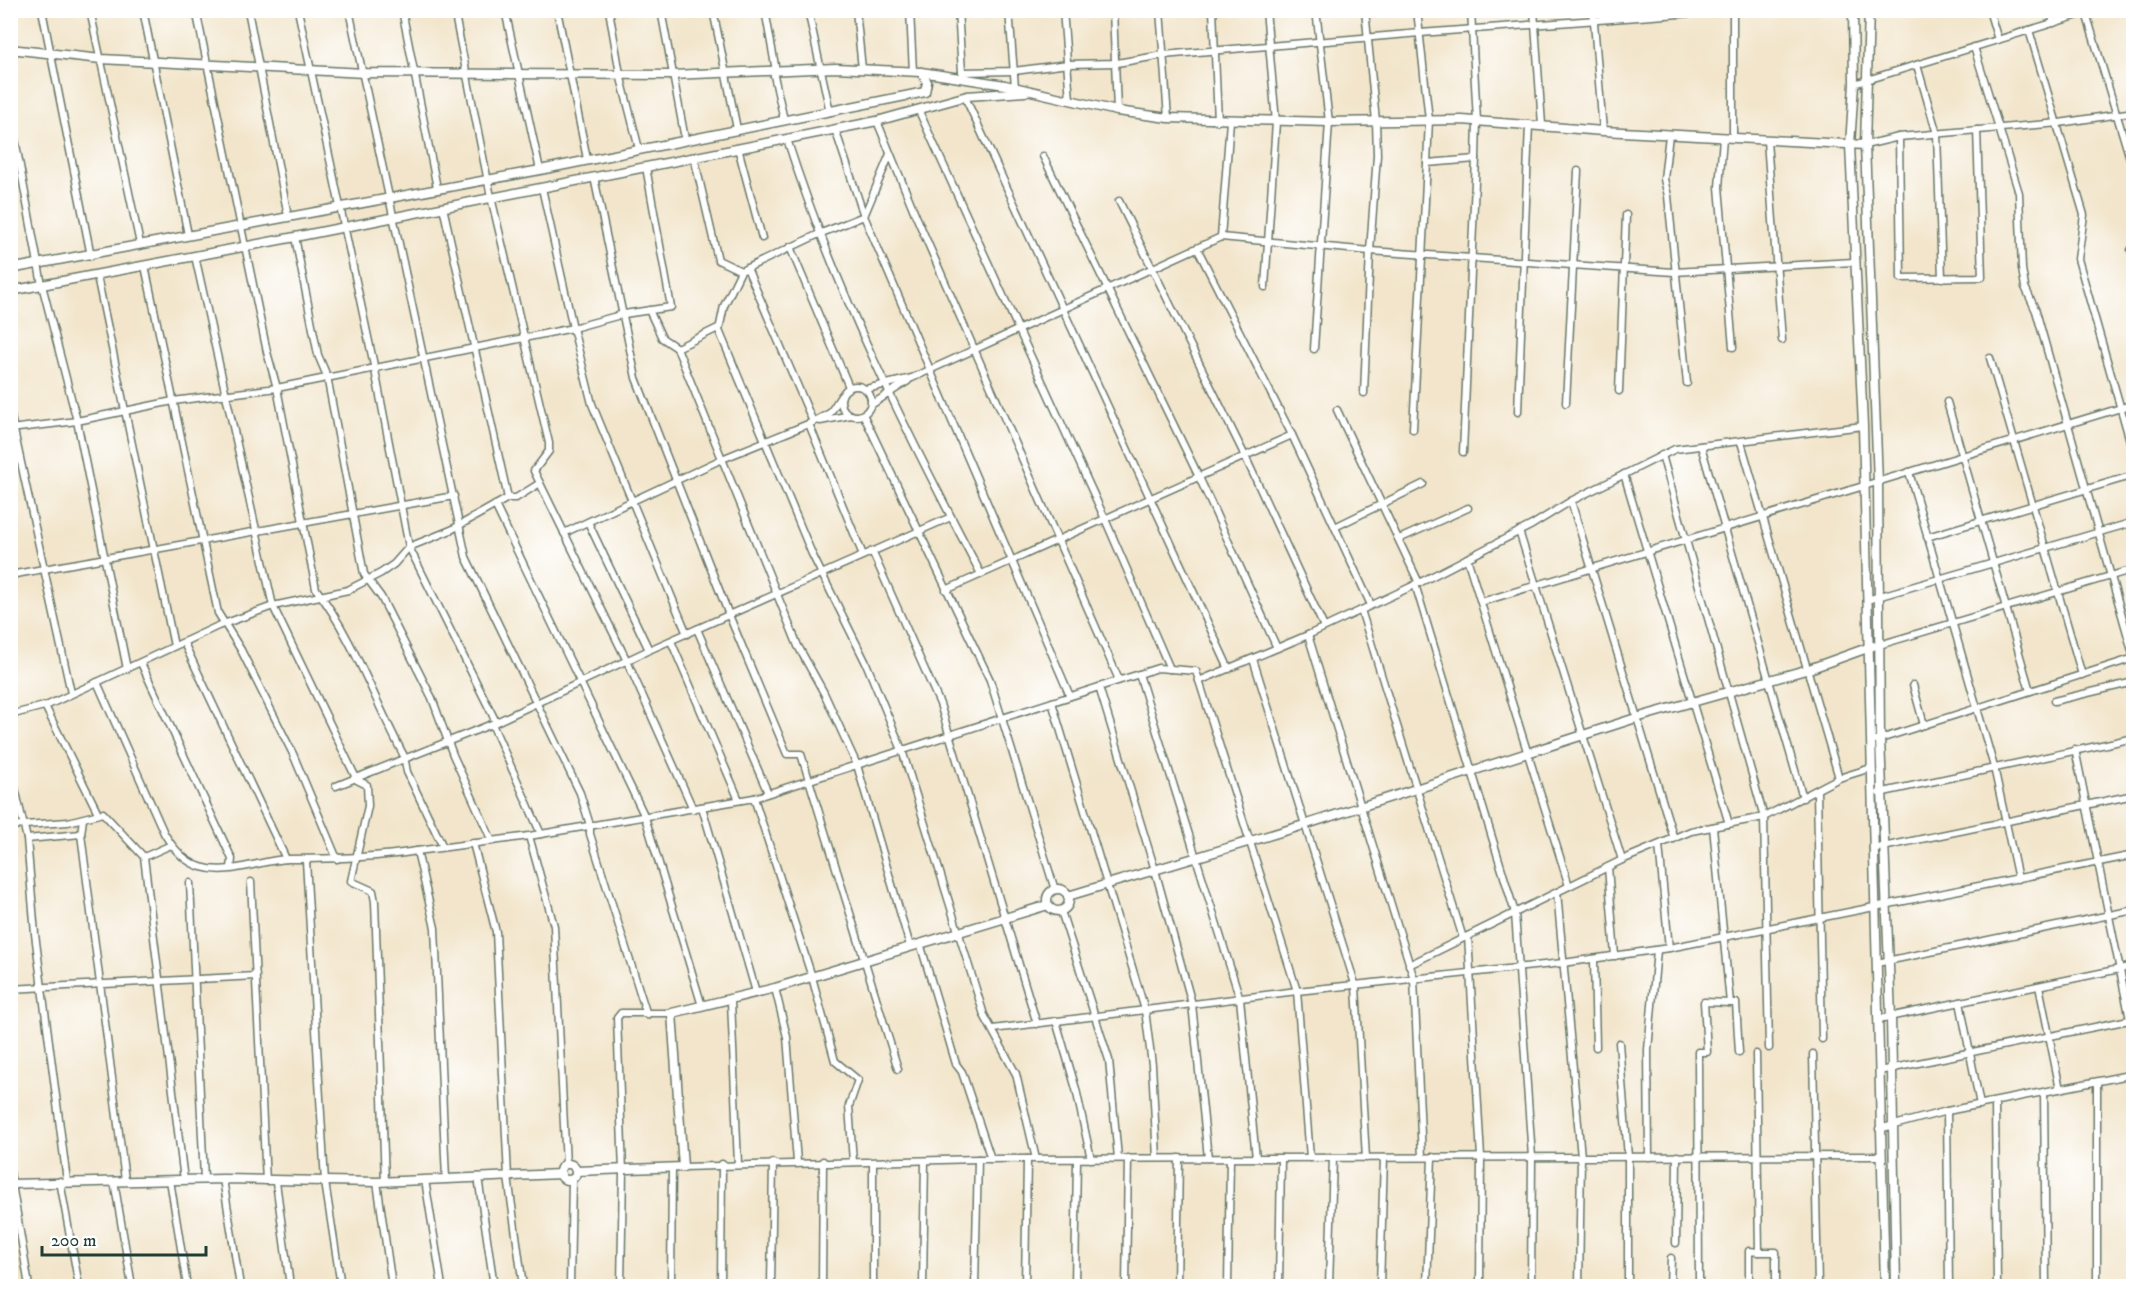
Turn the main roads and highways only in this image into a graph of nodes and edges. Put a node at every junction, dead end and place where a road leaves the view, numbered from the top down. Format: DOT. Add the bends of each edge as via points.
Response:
graph roads {
  1 [pos="1852,10"];
  2 [pos="1869,10"];
  3 [pos="10,49"];
  4 [pos="917,72"];
  5 [pos="1033,92"];
  6 [pos="1850,145"];
  7 [pos="1865,145"];
  8 [pos="10,269"];
  9 [pos="10,291"];
  10 [pos="1879,645"];
  11 [pos="1868,648"];
  12 [pos="1068,896"];
  13 [pos="1048,905"];
  14 [pos="561,1174"];
  15 [pos="574,1175"];
  16 [pos="11,1184"];
  17 [pos="1885,1287"];
  18 [pos="1896,1287"];
  1 -- 6 [label="main road" via="1854,84"];
  2 -- 7 [label="main road"];
  3 -- 4 [label="main road" via="101,59 364,73 672,75 821,69"];
  4 -- 5 [label="main road" via="962,75"];
  4 -- 8 [label="main road" via="927,82 925,92 540,170"];
  5 -- 6 [label="main road" via="1168,118 1477,121"];
  5 -- 9 [label="main road" via="964,97 877,121"];
  6 -- 7 [label="main road"];
  6 -- 11 [label="main road"];
  7 -- 10 [label="main road" via="1878,482"];
  10 -- 11 [label="main road"];
  10 -- 18 [label="main road"];
  11 -- 12 [label="main road"];
  11 -- 17 [label="main road"];
  12 -- 13 [label="main road" via="1055,890 1048,896"];
  12 -- 13 [label="main road" via="1068,905 1061,911"];
  13 -- 15 [label="main road" via="731,1001 672,1013 683,1167"];
  14 -- 15 [label="main road" via="564,1179"];
  14 -- 15 [label="main road" via="566,1165 573,1167"];
  14 -- 16 [label="main road" via="381,1182 204,1179"];
}
